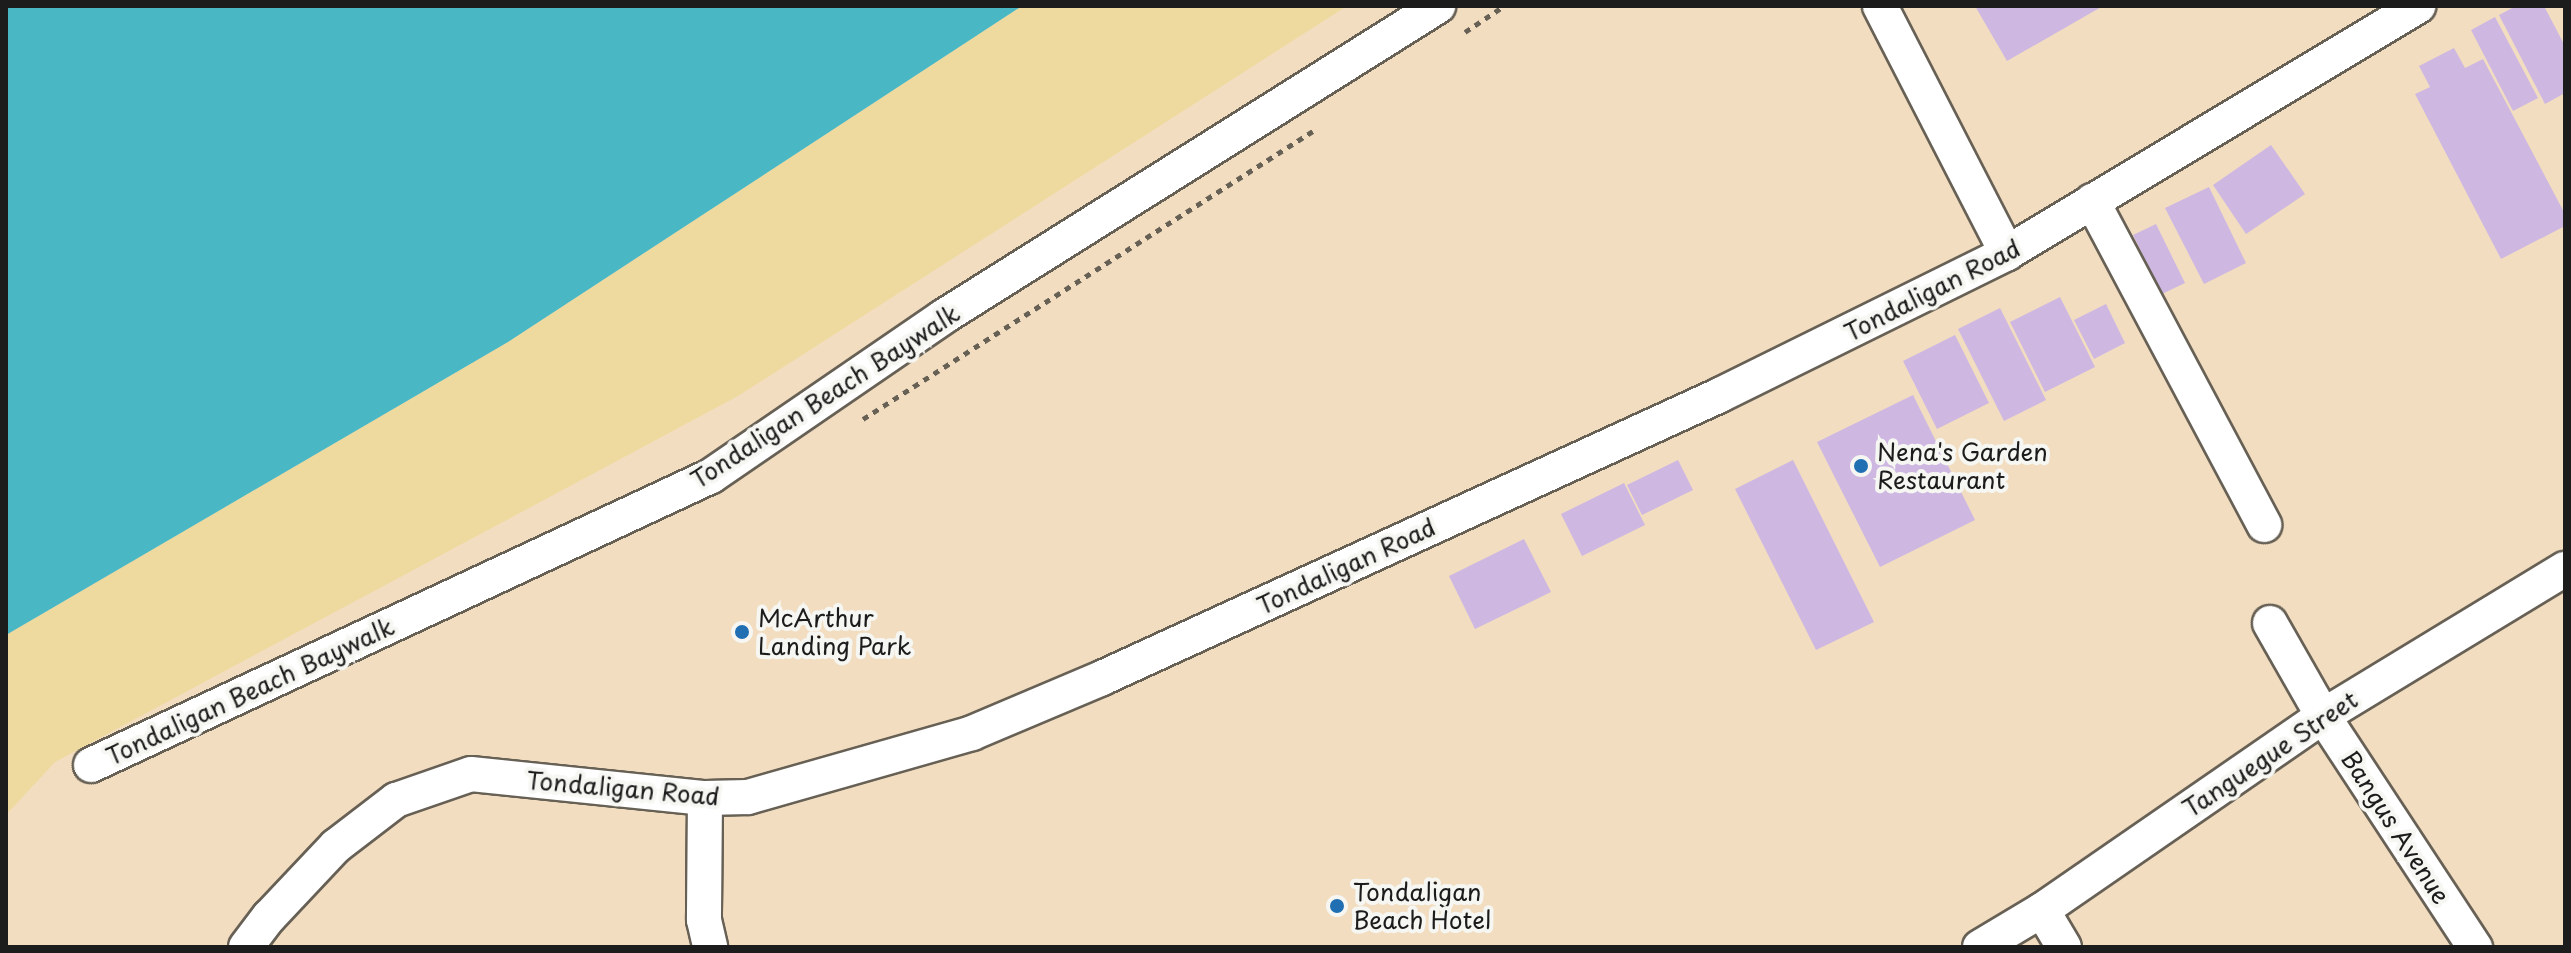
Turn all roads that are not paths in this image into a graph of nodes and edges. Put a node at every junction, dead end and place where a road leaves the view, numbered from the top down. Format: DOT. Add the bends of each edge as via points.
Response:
graph roads {
  1 [pos="1438,6"];
  2 [pos="1880,6"];
  3 [pos="2418,6"];
  4 [pos="2092,201"];
  5 [pos="2007,253"];
  6 [pos="2264,525"];
  7 [pos="2565,569"];
  8 [pos="2270,623"];
  9 [pos="2323,716"];
  10 [pos="91,765"];
  11 [pos="705,798"];
  12 [pos="2042,910"];
  13 [pos="246,947"];
  14 [pos="710,947"];
  15 [pos="1980,947"];
  16 [pos="2064,947"];
  17 [pos="2475,947"];
  1 -- 10 [label="street, Tondaligan Beach Baywalk" via="943,317 711,476"];
  2 -- 5 [label="street"];
  3 -- 4 [label="street, Tondaligan Road"];
  4 -- 5 [label="street, Tondaligan Road"];
  4 -- 6 [label="street"];
  5 -- 11 [label="street, Tondaligan Road" via="1720,395 972,733 748,797"];
  7 -- 9 [label="street, Tanguegue Street"];
  8 -- 9 [label="street, Bangus Avenue"];
  9 -- 12 [label="street, Tanguegue Street"];
  9 -- 17 [label="street, Bangus Avenue"];
  11 -- 13 [label="street, Tondaligan Road" via="471,774 396,800 336,846"];
  11 -- 14 [label="street" via="704,920"];
  12 -- 15 [label="street, Tanguegue Street"];
  12 -- 16 [label="street"];
}
